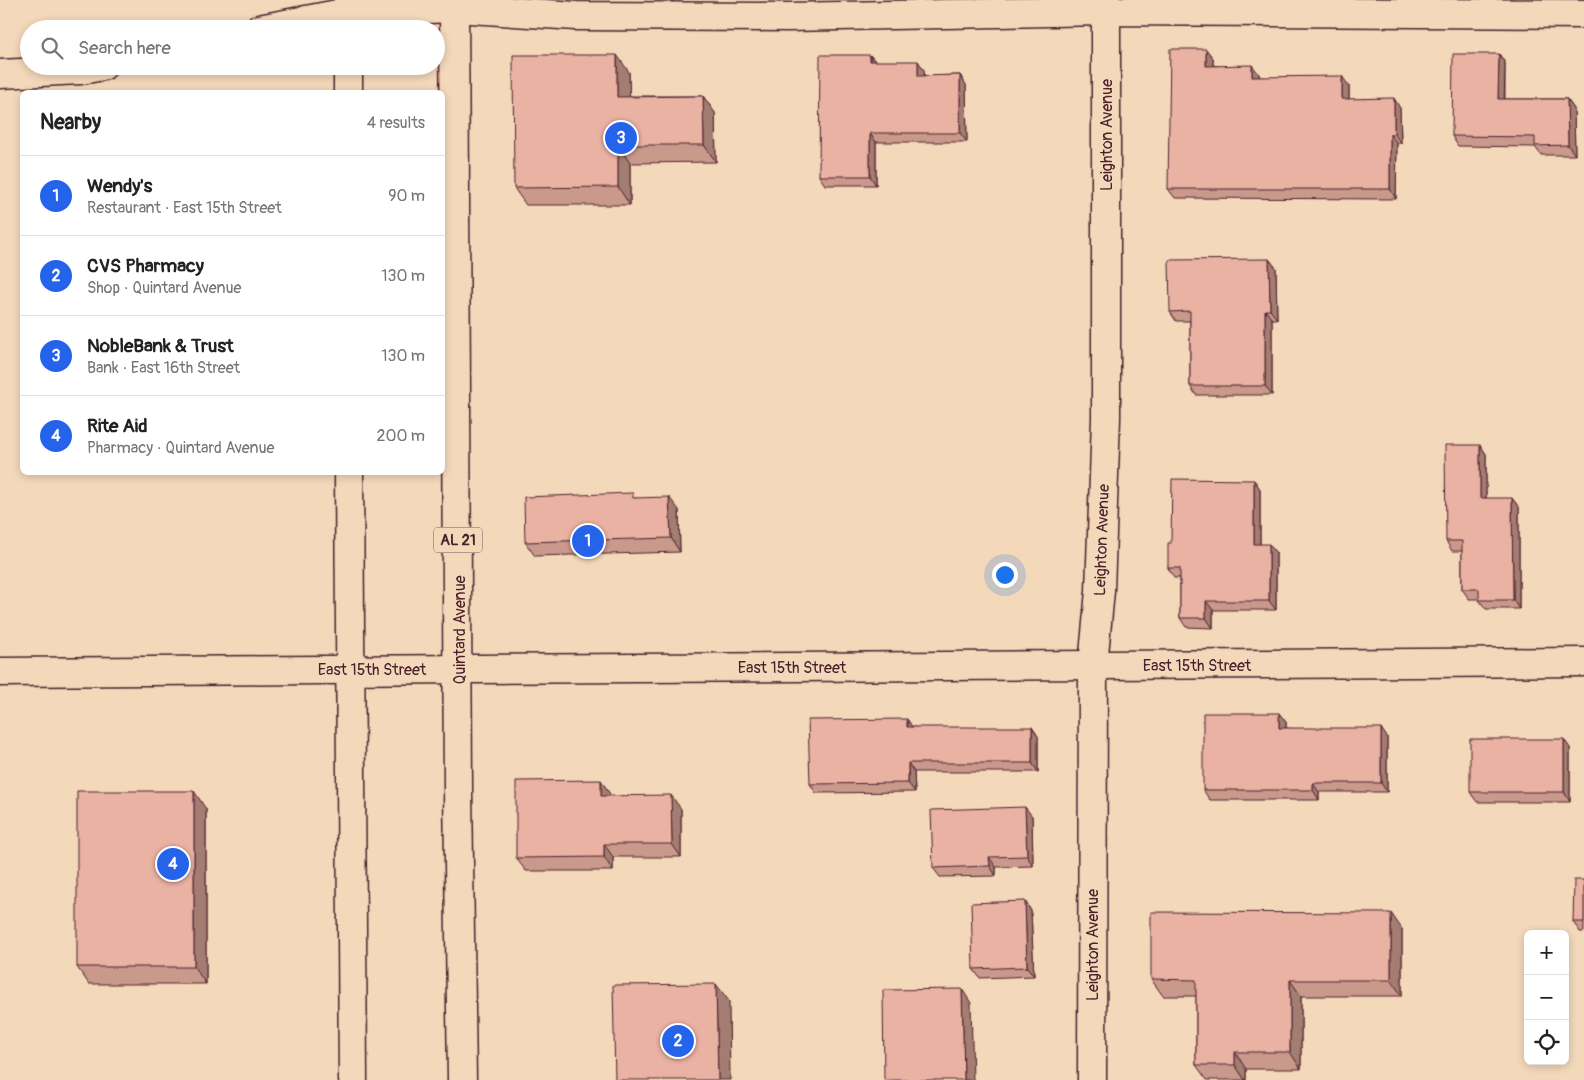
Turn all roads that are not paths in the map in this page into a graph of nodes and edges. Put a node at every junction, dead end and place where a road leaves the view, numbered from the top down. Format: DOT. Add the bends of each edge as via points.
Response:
graph roads {
  1 [pos="454,4"];
  2 [pos="1106,5"];
  3 [pos="1583,10"];
  4 [pos="348,14"];
  5 [pos="312,20"];
  6 [pos="20,73"];
  7 [pos="0,74"];
  8 [pos="348,75"];
  9 [pos="348,90"];
  10 [pos="349,475"];
  11 [pos="1584,662"];
  12 [pos="1093,665"];
  13 [pos="459,669"];
  14 [pos="350,670"];
  15 [pos="0,672"];
  16 [pos="353,1080"];
  17 [pos="462,1080"];
  18 [pos="1092,1080"];
  1 -- 2 [label="main road" via="576,16 757,17"];
  1 -- 4 [label="main road"];
  1 -- 13 [label="main road, Quintard Avenue / AL 21"];
  2 -- 3 [label="main road"];
  2 -- 12 [label="main road, Leighton Avenue" via="1106,418 1100,591"];
  4 -- 5 [label="main road"];
  6 -- 7 [label="main road"];
  8 -- 9 [label="main road"];
  10 -- 14 [label="main road"];
  11 -- 12 [label="main road, East 15th Street"];
  12 -- 13 [label="main road, East 15th Street"];
  12 -- 18 [label="main road, Leighton Avenue"];
  13 -- 14 [label="main road, East 15th Street"];
  13 -- 17 [label="main road, Quintard Avenue / AL 21"];
  14 -- 15 [label="main road, East 15th Street"];
  14 -- 16 [label="main road"];
}
